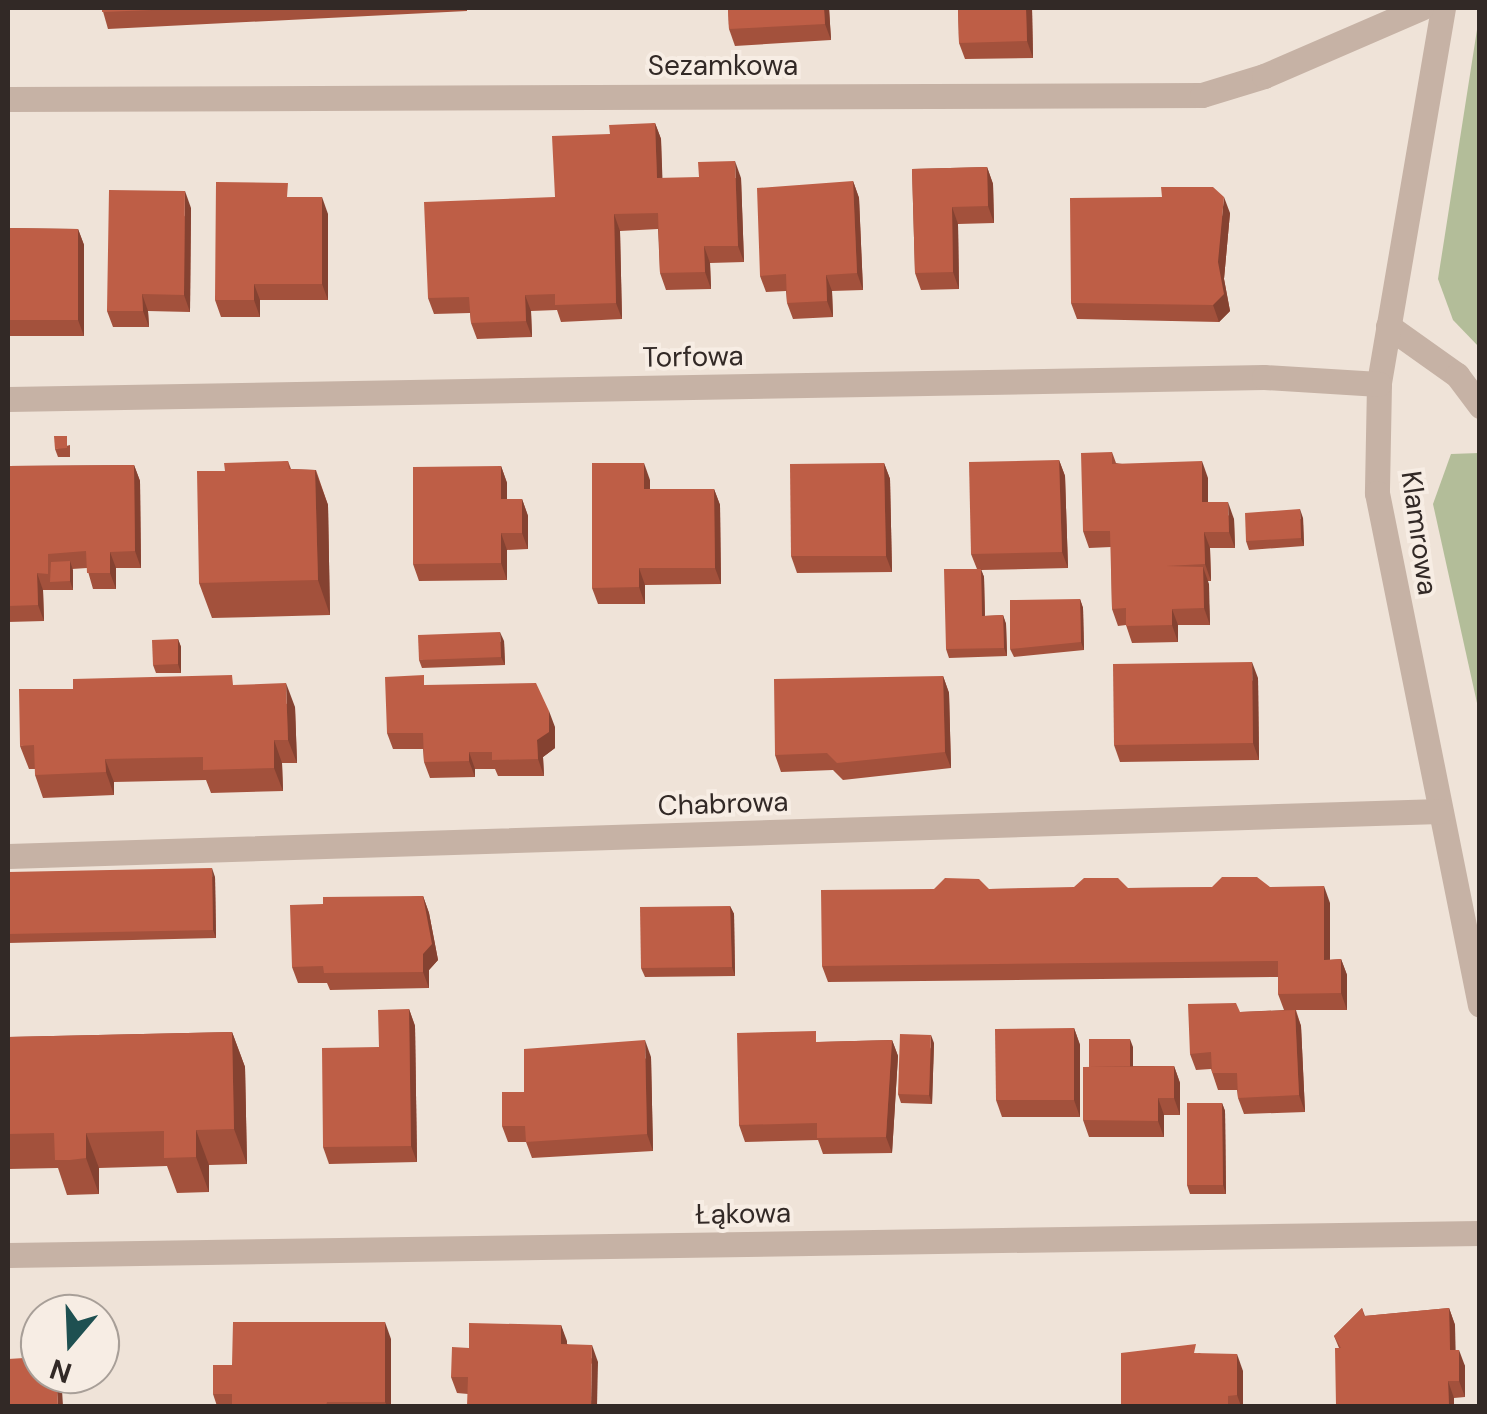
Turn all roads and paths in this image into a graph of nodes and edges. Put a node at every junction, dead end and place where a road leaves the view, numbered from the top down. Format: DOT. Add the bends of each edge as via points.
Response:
graph roads {
  1 [pos="1420,8"];
  2 [pos="1443,8"];
  3 [pos="8,99"];
  4 [pos="1388,326"];
  5 [pos="1379,384"];
  6 [pos="8,399"];
  7 [pos="1480,406"];
  8 [pos="1440,811"];
  9 [pos="8,856"];
  10 [pos="1480,1005"];
  11 [pos="1480,1233"];
  12 [pos="8,1255"];
  1 -- 3 [label="street, Sezamkowa" via="1202,96"];
  2 -- 4 [label="street, Klamrowa"];
  4 -- 5 [label="street, Klamrowa"];
  4 -- 7 [label="street" via="1457,374"];
  5 -- 6 [label="street, Torfowa" via="1278,377"];
  5 -- 8 [label="street, Klamrowa" via="1376,494"];
  8 -- 9 [label="street, Chabrowa"];
  8 -- 10 [label="street, Klamrowa"];
  11 -- 12 [label="street, Łąkowa"];
}
